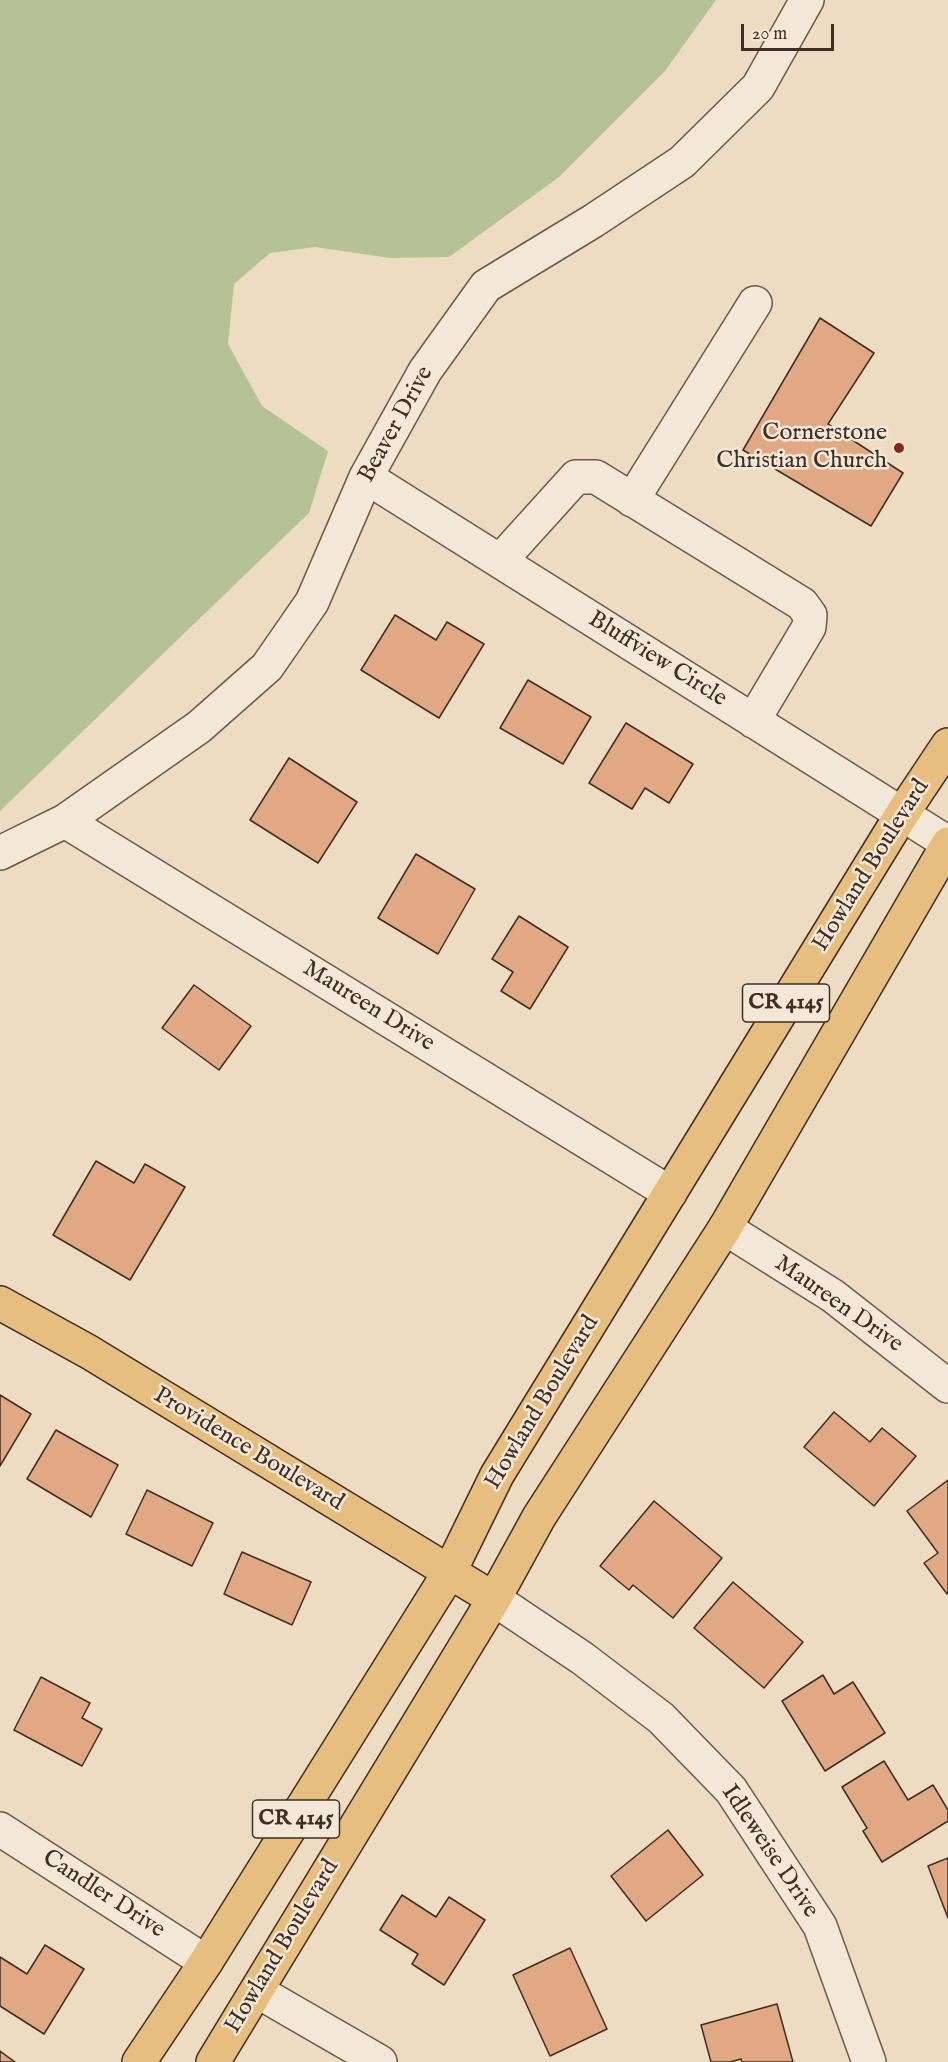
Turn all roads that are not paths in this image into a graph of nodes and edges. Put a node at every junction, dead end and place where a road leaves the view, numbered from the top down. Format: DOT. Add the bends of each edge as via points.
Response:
graph roads {
  1 [pos="807,0"];
  2 [pos="755,303"];
  3 [pos="366,477"];
  4 [pos="632,500"];
  5 [pos="500,561"];
  6 [pos="753,721"];
  7 [pos="948,745"];
  8 [pos="902,814"];
  9 [pos="65,821"];
  10 [pos="948,844"];
  11 [pos="0,853"];
  12 [pos="670,1193"];
  13 [pos="725,1228"];
  14 [pos="0,1303"];
  15 [pos="948,1386"];
  16 [pos="450,1573"];
  17 [pos="494,1599"];
  18 [pos="0,1829"];
  19 [pos="206,1962"];
  20 [pos="257,1991"];
  21 [pos="139,2062"];
  22 [pos="213,2062"];
  23 [pos="380,2062"];
  24 [pos="868,2062"];
  1 -- 3 [label="street, Beaver Drive" via="758,87 682,162 486,286 425,371"];
  2 -- 4 [label="street"];
  3 -- 5 [label="street, Bluffview Circle"];
  3 -- 9 [label="street, Beaver Drive" via="312,602 267,667 199,727"];
  4 -- 5 [label="street" via="596,477 576,477"];
  4 -- 6 [label="street" via="802,604 810,615 809,627"];
  5 -- 6 [label="street, Bluffview Circle"];
  6 -- 8 [label="street, Bluffview Circle"];
  7 -- 8 [label="main road, Howland Boulevard / CR 4145"];
  8 -- 10 [label="street, Bluffview Circle"];
  8 -- 12 [label="main road, Howland Boulevard / CR 4145"];
  9 -- 11 [label="street, Beaver Drive"];
  9 -- 12 [label="street, Maureen Drive"];
  10 -- 13 [label="main road, Howland Boulevard / CR 4145"];
  12 -- 16 [label="main road, Howland Boulevard / CR 4145" via="497,1475"];
  13 -- 15 [label="street, Maureen Drive" via="833,1296"];
  13 -- 17 [label="main road, Howland Boulevard / CR 4145" via="539,1517"];
  14 -- 16 [label="main road, Providence Boulevard" via="89,1352"];
  16 -- 17 [label="main road, Providence Boulevard"];
  16 -- 19 [label="main road, Howland Boulevard / CR 4145"];
  17 -- 20 [label="main road, Howland Boulevard / CR 4145"];
  17 -- 24 [label="street, Idleweise Drive" via="582,1658 661,1719 731,1790 820,1926"];
  18 -- 19 [label="street, Candler Drive"];
  19 -- 21 [label="main road, Howland Boulevard / CR 4145"];
  20 -- 22 [label="main road, Howland Boulevard / CR 4145"];
  20 -- 23 [label="street"];
}
